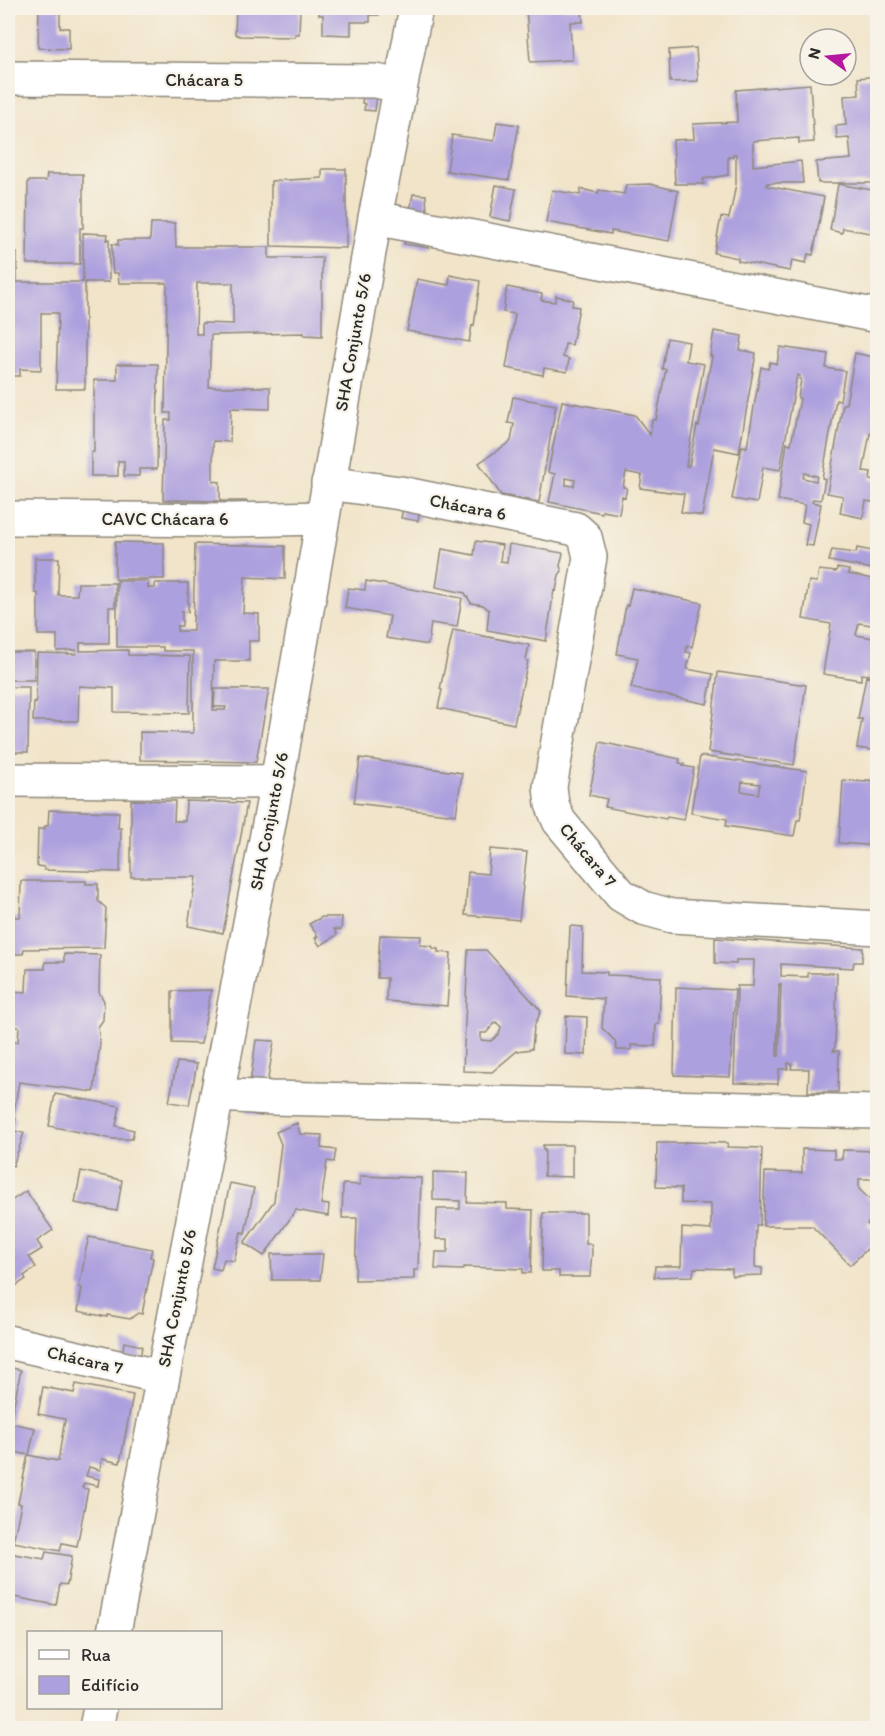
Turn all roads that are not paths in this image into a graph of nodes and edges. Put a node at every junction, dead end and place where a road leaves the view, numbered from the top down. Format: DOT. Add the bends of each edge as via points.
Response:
graph roads {
  1 [pos="416,8"];
  2 [pos="8,78"];
  3 [pos="400,87"];
  4 [pos="375,218"];
  5 [pos="878,316"];
  6 [pos="328,483"];
  7 [pos="8,518"];
  8 [pos="322,518"];
  9 [pos="590,556"];
  10 [pos="8,780"];
  11 [pos="277,782"];
  12 [pos="878,928"];
  13 [pos="217,1095"];
  14 [pos="878,1112"];
  15 [pos="8,1342"];
  16 [pos="162,1377"];
  17 [pos="114,1631"];
  18 [pos="100,1709"];
  19 [pos="96,1728"];
  1 -- 3 [label="street, SHA Conjunto 5/6"];
  2 -- 3 [label="street, Chácara 5" via="376,81"];
  3 -- 4 [label="street, SHA Conjunto 5/6"];
  4 -- 5 [label="street"];
  4 -- 6 [label="street, SHA Conjunto 5/6"];
  6 -- 8 [label="street, SHA Conjunto 5/6"];
  6 -- 9 [label="street, Chácara 6" via="576,529 585,537"];
  7 -- 8 [label="street, CAVC Chácara 6"];
  8 -- 11 [label="street, SHA Conjunto 5/6"];
  9 -- 12 [label="street, Chácara 7" via="550,787 559,821 621,895 643,908 672,916"];
  10 -- 11 [label="street"];
  11 -- 13 [label="street, SHA Conjunto 5/6"];
  13 -- 14 [label="street"];
  13 -- 16 [label="street, SHA Conjunto 5/6"];
  15 -- 16 [label="street, Chácara 7"];
  16 -- 17 [label="street, SHA Conjunto 5/6"];
  18 -- 19 [label="street"];
}
